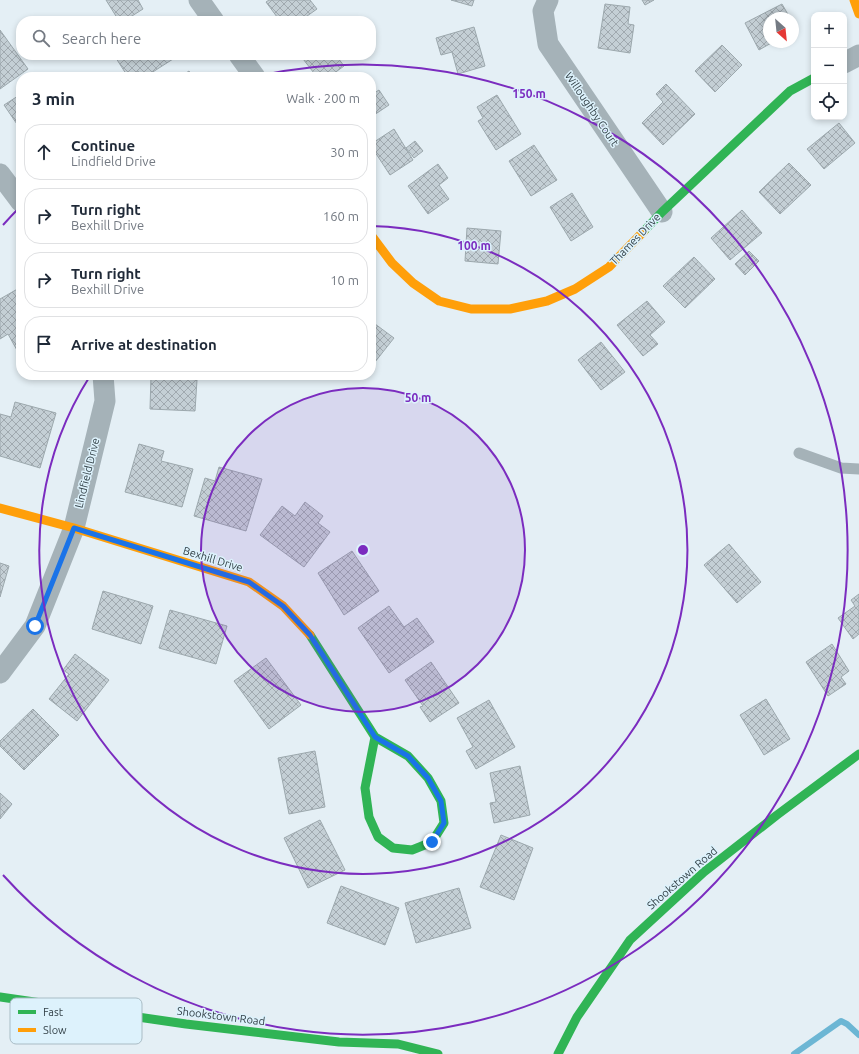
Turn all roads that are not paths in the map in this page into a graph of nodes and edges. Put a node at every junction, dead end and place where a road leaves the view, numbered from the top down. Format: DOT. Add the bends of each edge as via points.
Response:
graph roads {
  1 [pos="198,0"];
  2 [pos="548,0"];
  3 [pos="854,0"];
  4 [pos="859,14"];
  5 [pos="210,16"];
  6 [pos="859,55"];
  7 [pos="243,60"];
  8 [pos="847,61"];
  9 [pos="251,72"];
  10 [pos="811,80"];
  11 [pos="0,174"];
  12 [pos="16,195"];
  13 [pos="662,212"];
  14 [pos="376,242"];
  15 [pos="103,380"];
  16 [pos="799,453"];
  17 [pos="859,469"];
  18 [pos="0,508"];
  19 [pos="74,528"];
  20 [pos="0,673"];
  21 [pos="375,737"];
  22 [pos="859,754"];
  23 [pos="0,997"];
  24 [pos="10,998"];
  25 [pos="142,1018"];
  26 [pos="438,1054"];
  27 [pos="558,1054"];
  1 -- 5 [label="street"];
  2 -- 13 [label="street, Willoughby Court" via="543,11 548,44"];
  3 -- 4 [label="street"];
  6 -- 8 [label="street"];
  7 -- 9 [label="street"];
  10 -- 13 [label="street, Thames Drive" via="790,91"];
  11 -- 12 [label="street"];
  13 -- 14 [label="street, Thames Drive" via="609,267 575,289 547,301 510,309 471,309 439,301 413,283 392,263"];
  15 -- 19 [label="street, Lindfield Drive" via="105,401"];
  16 -- 17 [label="lane" via="841,468"];
  18 -- 19 [label="street, Bexhill Drive"];
  19 -- 20 [label="street, Lindfield Drive" via="35,626"];
  19 -- 21 [label="street, Bexhill Drive" via="249,582 283,606 310,635"];
  21 -- 21 [label="street, Bexhill Drive" via="365,788 369,817 378,837 393,848 412,850 432,842 444,823 441,801 428,778 408,756"];
  22 -- 27 [label="street, Shookstown Road" via="704,872 630,940 576,1017"];
  23 -- 24 [label="street, Shookstown Road"];
  25 -- 26 [label="street, Shookstown Road" via="339,1042 398,1044"];
}
